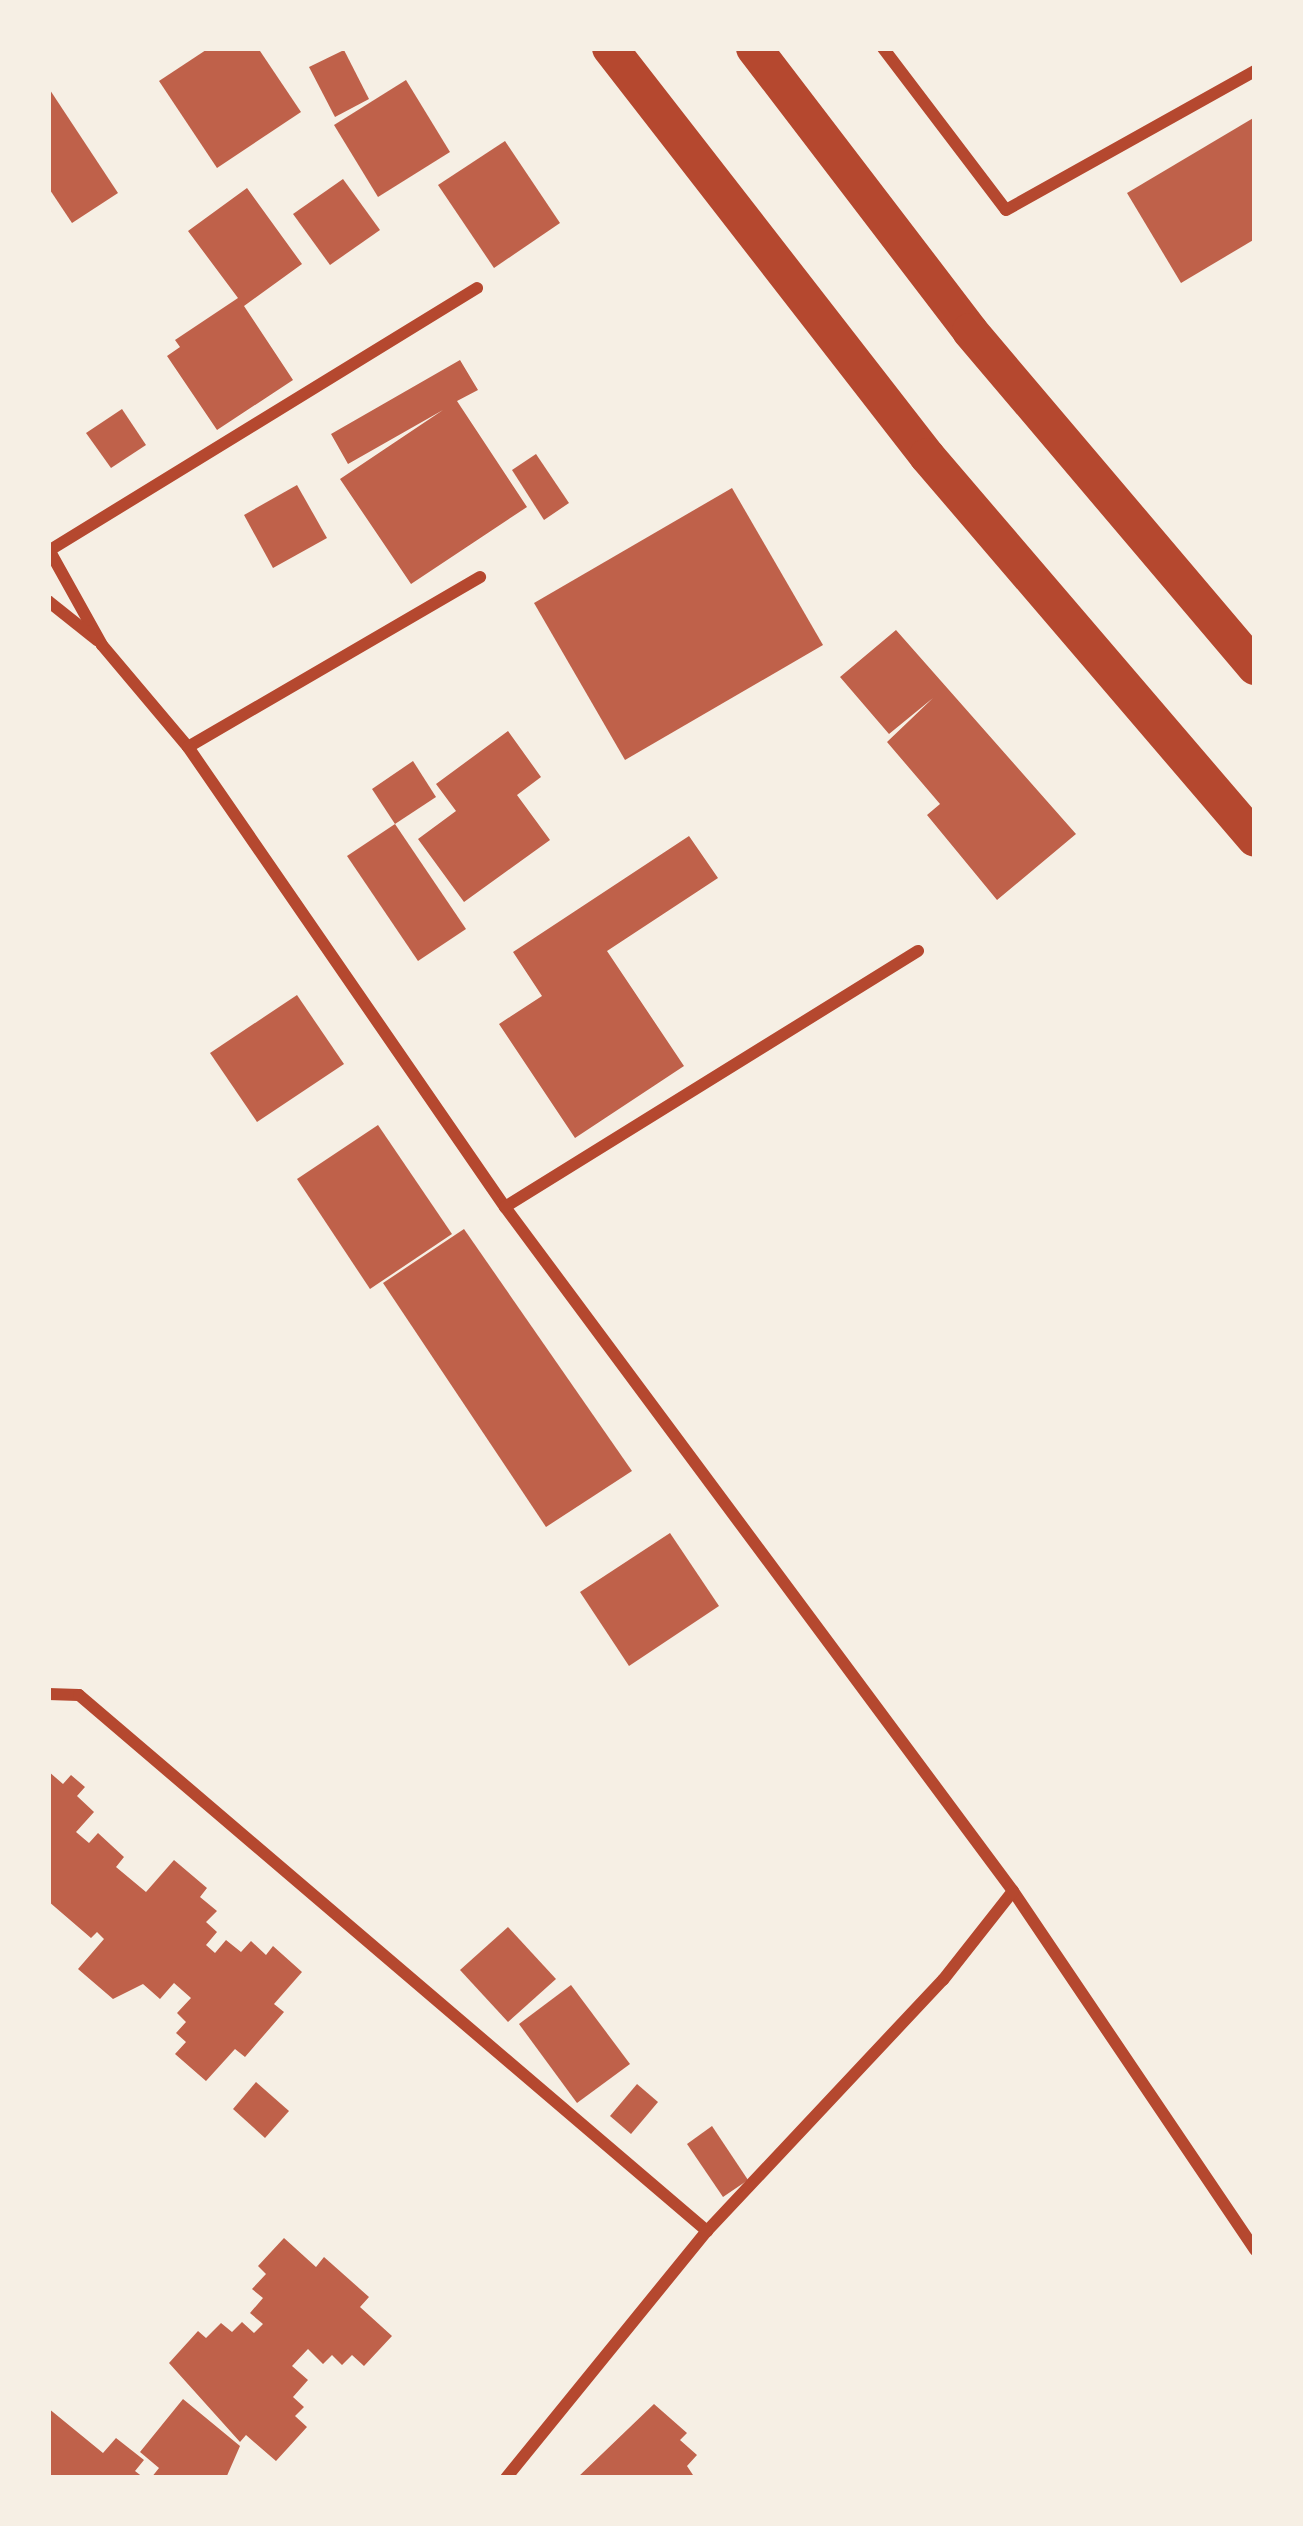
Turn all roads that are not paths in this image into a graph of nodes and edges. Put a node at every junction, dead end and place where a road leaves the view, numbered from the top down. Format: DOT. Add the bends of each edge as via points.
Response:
graph roads {
  1 [pos="610,48"];
  2 [pos="754,48"];
  3 [pos="883,48"];
  4 [pos="1255,71"];
  5 [pos="477,288"];
  6 [pos="49,549"];
  7 [pos="480,577"];
  8 [pos="70,588"];
  9 [pos="48,598"];
  10 [pos="102,645"];
  11 [pos="1255,667"];
  12 [pos="188,747"];
  13 [pos="1255,839"];
  14 [pos="918,951"];
  15 [pos="505,1208"];
  16 [pos="48,1694"];
  17 [pos="1013,1891"];
  18 [pos="706,2231"];
  19 [pos="1255,2250"];
  20 [pos="506,2478"];
  1 -- 13 [label="highway" via="927,456"];
  2 -- 11 [label="highway" via="970,331"];
  3 -- 4 [label="street" via="1006,211"];
  5 -- 6 [label="street"];
  6 -- 8 [label="street"];
  7 -- 12 [label="street"];
  8 -- 9 [label="street"];
  8 -- 10 [label="street"];
  9 -- 10 [label="street"];
  10 -- 12 [label="street"];
  12 -- 15 [label="street"];
  14 -- 15 [label="street"];
  15 -- 17 [label="street"];
  16 -- 18 [label="street" via="79,1695"];
  17 -- 18 [label="street" via="944,1980"];
  17 -- 19 [label="street"];
  18 -- 20 [label="street"];
}
